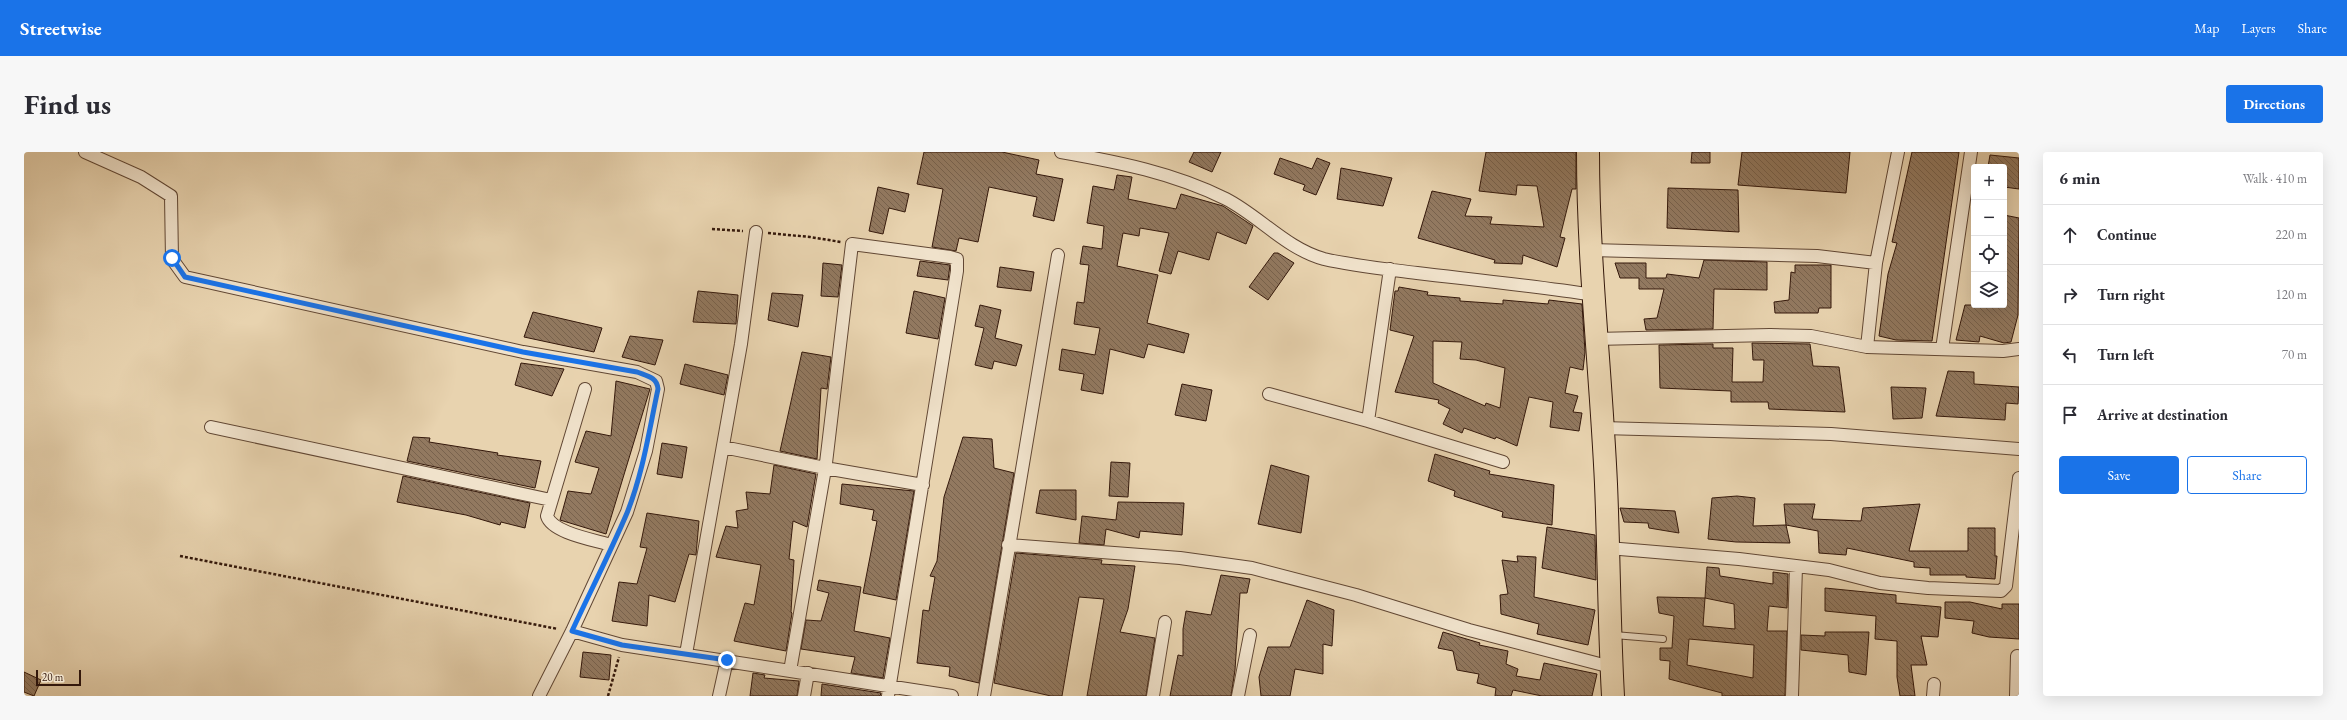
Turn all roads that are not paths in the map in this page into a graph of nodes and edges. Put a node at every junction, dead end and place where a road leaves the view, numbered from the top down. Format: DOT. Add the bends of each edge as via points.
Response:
graph roads {
  1 [pos="84,152"];
  2 [pos="1061,152"];
  3 [pos="1588,152"];
  4 [pos="1898,152"];
  5 [pos="1971,152"];
  6 [pos="756,232"];
  7 [pos="1591,250"];
  8 [pos="1058,255"];
  9 [pos="1876,263"];
  10 [pos="1390,269"];
  11 [pos="1594,295"];
  12 [pos="1595,339"];
  13 [pos="1867,347"];
  14 [pos="2019,349"];
  15 [pos="1942,350"];
  16 [pos="585,389"];
  17 [pos="1269,394"];
  18 [pos="1368,421"];
  19 [pos="211,427"];
  20 [pos="1602,428"];
  21 [pos="723,447"];
  22 [pos="2019,449"];
  23 [pos="1503,462"];
  24 [pos="825,468"];
  25 [pos="2019,478"];
  26 [pos="923,485"];
  27 [pos="551,500"];
  28 [pos="611,545"];
  29 [pos="1008,545"];
  30 [pos="1608,548"];
  31 [pos="1796,567"];
  32 [pos="2013,576"];
  33 [pos="1165,622"];
  34 [pos="572,631"];
  35 [pos="1610,635"];
  36 [pos="1250,636"];
  37 [pos="1663,639"];
  38 [pos="686,654"];
  39 [pos="2017,656"];
  40 [pos="727,660"];
  41 [pos="1611,667"];
  42 [pos="790,671"];
  43 [pos="808,673"];
  44 [pos="1934,684"];
  45 [pos="889,691"];
  46 [pos="539,696"];
  47 [pos="719,696"];
  48 [pos="804,696"];
  49 [pos="952,696"];
  50 [pos="984,696"];
  51 [pos="1153,696"];
  52 [pos="1238,696"];
  53 [pos="1613,696"];
  54 [pos="1792,696"];
  55 [pos="1933,696"];
  56 [pos="2016,696"];
  1 -- 28 [label="street" via="141,177 170,196 172,258 185,277 523,352 637,372 653,379 658,389 646,451 627,512"];
  2 -- 10 [label="street" via="1128,164 1188,182 1226,199 1302,250 1324,258"];
  3 -- 7 [label="highway"];
  4 -- 9 [label="street"];
  5 -- 15 [label="street"];
  6 -- 21 [label="street" via="741,344"];
  7 -- 9 [label="street" via="1817,256"];
  7 -- 11 [label="highway"];
  8 -- 29 [label="street"];
  9 -- 13 [label="street"];
  10 -- 11 [label="street"];
  10 -- 18 [label="street"];
  11 -- 12 [label="highway"];
  12 -- 13 [label="street" via="1811,336"];
  12 -- 20 [label="highway"];
  13 -- 15 [label="street"];
  14 -- 15 [label="street"];
  16 -- 27 [label="street"];
  17 -- 18 [label="street"];
  18 -- 23 [label="street"];
  19 -- 27 [label="street"];
  20 -- 22 [label="street" via="1831,434"];
  20 -- 30 [label="highway"];
  21 -- 24 [label="street"];
  21 -- 38 [label="street"];
  24 -- 26 [label="street"];
  24 -- 26 [label="street" via="852,244 943,255 957,261"];
  24 -- 42 [label="street"];
  25 -- 32 [label="street"];
  26 -- 45 [label="street"];
  27 -- 28 [label="street" via="547,516 554,527"];
  28 -- 34 [label="street"];
  29 -- 41 [label="street" via="1180,558 1252,568 1356,595 1469,630"];
  29 -- 50 [label="street"];
  30 -- 31 [label="street" via="1739,559"];
  30 -- 35 [label="highway"];
  31 -- 32 [label="street" via="1841,573 1880,583 1997,592 2006,588"];
  31 -- 54 [label="street"];
  33 -- 51 [label="street"];
  34 -- 38 [label="street" via="622,645"];
  34 -- 46 [label="street"];
  35 -- 37 [label="lane"];
  35 -- 41 [label="highway"];
  36 -- 52 [label="street"];
  38 -- 40 [label="street"];
  39 -- 56 [label="street"];
  40 -- 42 [label="street"];
  40 -- 47 [label="street"];
  41 -- 53 [label="highway"];
  42 -- 43 [label="street"];
  43 -- 45 [label="street"];
  43 -- 48 [label="street"];
  44 -- 55 [label="street"];
  45 -- 49 [label="street"];
}
